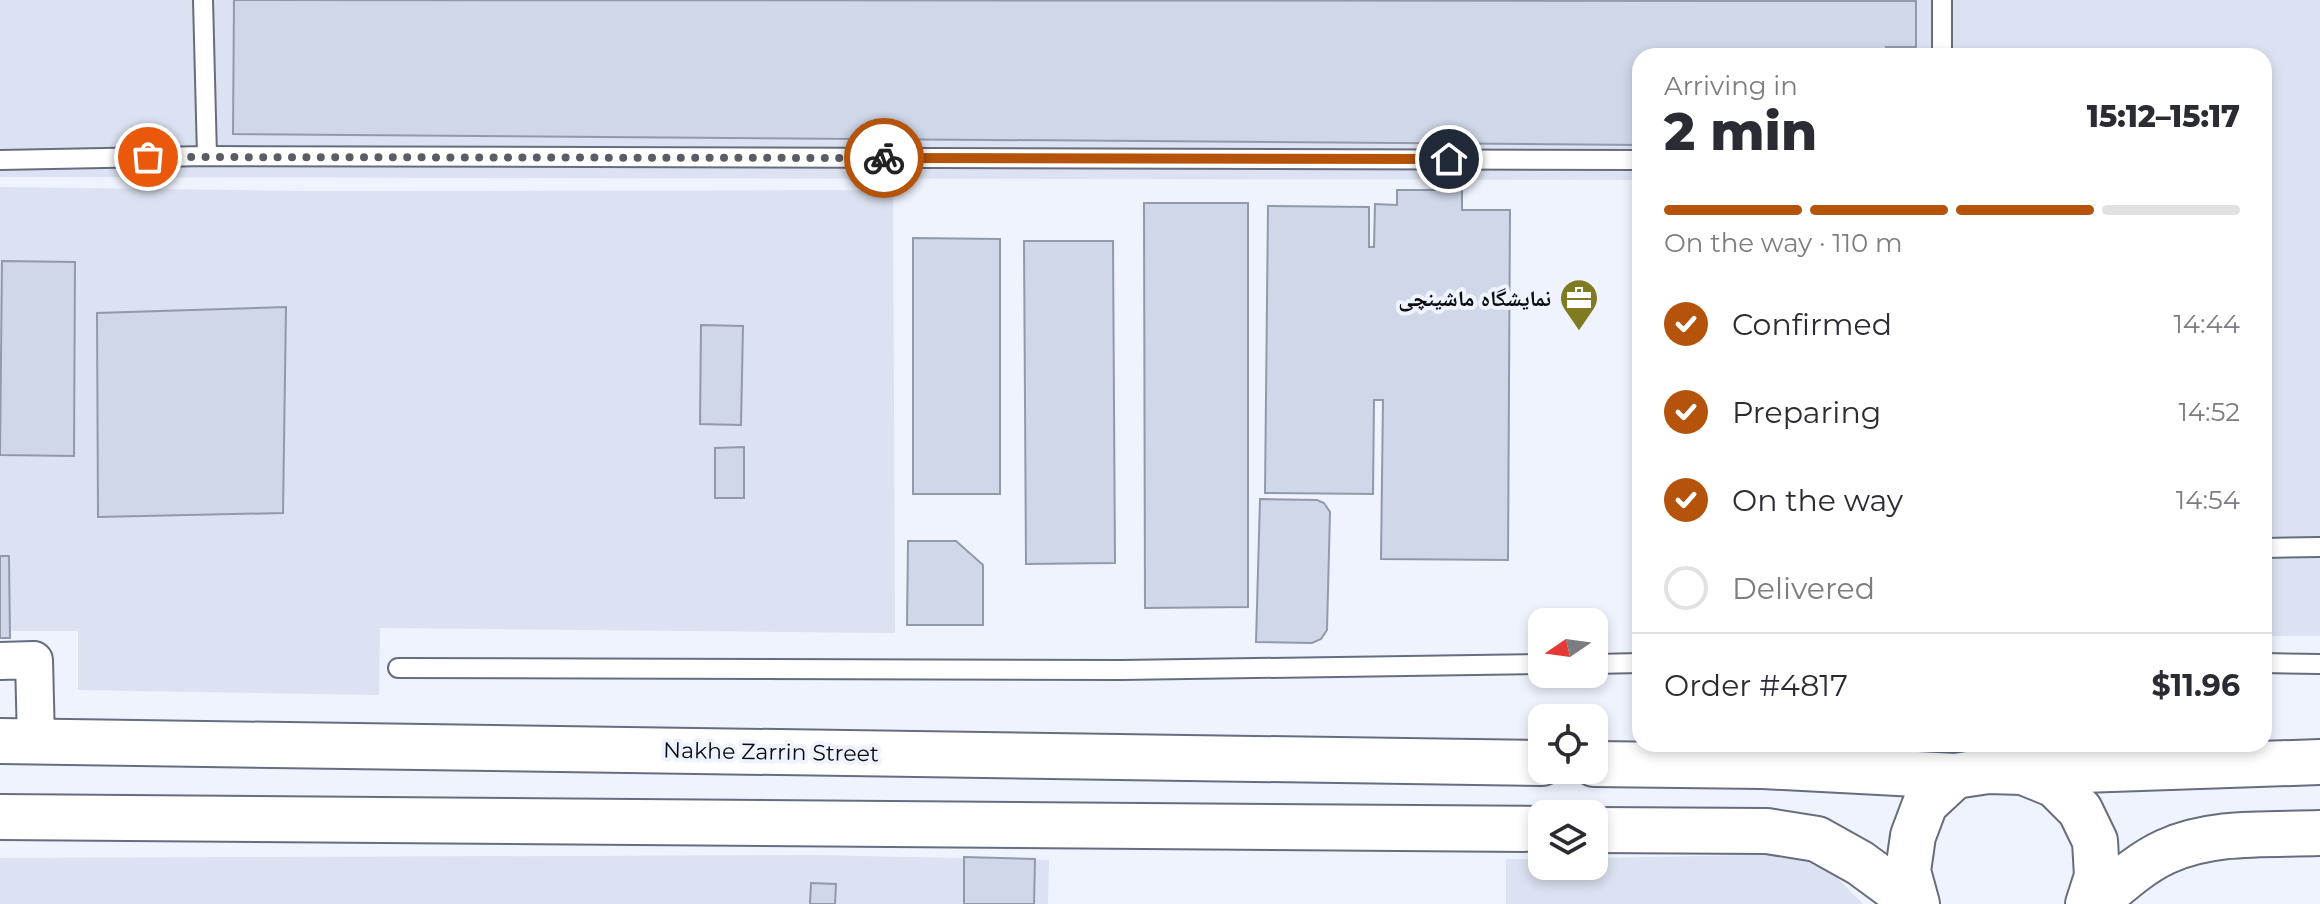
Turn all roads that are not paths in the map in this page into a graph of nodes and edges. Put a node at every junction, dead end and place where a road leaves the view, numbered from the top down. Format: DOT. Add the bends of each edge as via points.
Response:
graph roads {
  1 [pos="203,0"];
  2 [pos="1942,0"];
  3 [pos="1942,48"];
  4 [pos="207,156"];
  5 [pos="0,160"];
  6 [pos="1632,160"];
  7 [pos="2320,547"];
  8 [pos="2272,548"];
  9 [pos="0,661"];
  10 [pos="1632,663"];
  11 [pos="2272,663"];
  12 [pos="1528,664"];
  13 [pos="1608,664"];
  14 [pos="2320,664"];
  15 [pos="398,668"];
  16 [pos="18,741"];
  17 [pos="2320,762"];
  18 [pos="1528,763"];
  19 [pos="1608,764"];
  20 [pos="2023,772"];
  21 [pos="1955,776"];
  22 [pos="0,817"];
  23 [pos="1528,829"];
  24 [pos="1608,830"];
  25 [pos="2320,833"];
  26 [pos="1916,904"];
  27 [pos="2091,904"];
  1 -- 4 [label="lane"];
  2 -- 3 [label="lane"];
  4 -- 5 [label="lane"];
  4 -- 6 [label="lane"];
  7 -- 8 [label="lane"];
  9 -- 16 [label="street" via="34,660"];
  10 -- 13 [label="lane"];
  11 -- 14 [label="lane"];
  12 -- 15 [label="lane" via="1121,670"];
  16 -- 18 [label="street, Nakhe Zarrin Street"];
  17 -- 20 [label="street" via="2091,763"];
  19 -- 21 [label="street"];
  20 -- 21 [label="street"];
  20 -- 27 [label="street" via="2055,785 2080,810 2095,841 2097,876"];
  21 -- 26 [label="street" via="1925,804 1913,836 1908,871"];
  22 -- 23 [label="street"];
  24 -- 26 [label="street" via="1767,831 1817,839"];
  25 -- 27 [label="street" via="2195,841 2163,853"];
}
